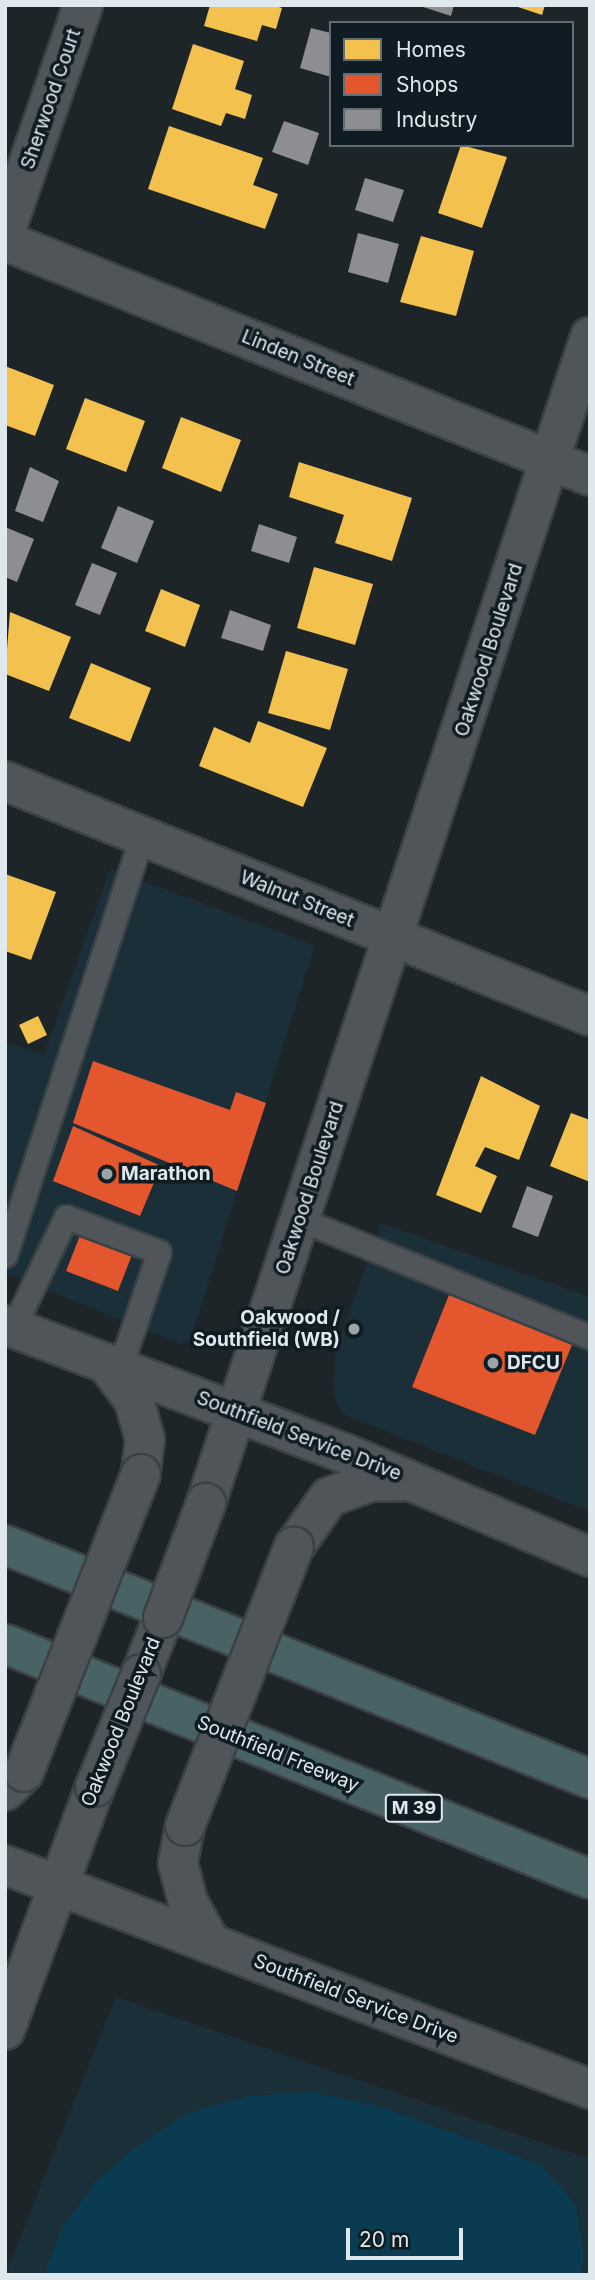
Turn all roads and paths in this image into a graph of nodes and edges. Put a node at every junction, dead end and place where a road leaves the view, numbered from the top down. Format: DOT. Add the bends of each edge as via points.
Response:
graph roads {
  1 [pos="83,5"];
  2 [pos="5,232"];
  3 [pos="5,241"];
  4 [pos="590,337"];
  5 [pos="549,459"];
  6 [pos="590,476"];
  7 [pos="5,781"];
  8 [pos="142,836"];
  9 [pos="393,937"];
  10 [pos="590,1016"];
  11 [pos="299,1219"];
  12 [pos="5,1255"];
  13 [pos="9,1327"];
  14 [pos="590,1337"];
  15 [pos="113,1365"];
  16 [pos="236,1410"];
  17 [pos="415,1481"];
  18 [pos="5,1545"];
  19 [pos="590,1557"];
  20 [pos="5,1644"];
  21 [pos="590,1779"];
  22 [pos="15,1782"];
  23 [pos="5,1865"];
  24 [pos="590,1879"];
  25 [pos="56,1884"];
  26 [pos="211,1944"];
  27 [pos="5,2030"];
  28 [pos="590,2089"];
  1 -- 2 [label="main road, Sherwood Court"];
  3 -- 5 [label="main road, Linden Street"];
  4 -- 5 [label="main road, Oakwood Boulevard"];
  5 -- 6 [label="main road, Linden Street"];
  5 -- 9 [label="main road, Oakwood Boulevard"];
  7 -- 8 [label="main road, Walnut Street"];
  8 -- 9 [label="main road, Walnut Street"];
  8 -- 12 [label="lane"];
  9 -- 10 [label="main road, Walnut Street"];
  9 -- 11 [label="main road, Oakwood Boulevard"];
  11 -- 14 [label="lane"];
  11 -- 16 [label="main road, Oakwood Boulevard"];
  13 -- 15 [label="main road, Southfield Service Drive"];
  13 -- 15 [label="lane" via="66,1217 159,1252"];
  15 -- 16 [label="main road, Southfield Service Drive"];
  15 -- 22 [label="main road, bridge" via="134,1400 145,1439 141,1474"];
  16 -- 17 [label="main road, Southfield Service Drive"];
  16 -- 25 [label="main road, Oakwood Boulevard, bridge" via="206,1503"];
  17 -- 19 [label="main road, Southfield Service Drive"];
  17 -- 26 [label="main road, bridge" via="370,1482 329,1497 294,1547 185,1826 178,1863 188,1902"];
  18 -- 21 [label="highway"];
  20 -- 24 [label="highway, Southfield Freeway / M 39"];
  23 -- 25 [label="main road, Southfield Service Drive"];
  25 -- 26 [label="main road, Southfield Service Drive"];
  25 -- 27 [label="main road, Oakwood Boulevard"];
  26 -- 28 [label="main road, Southfield Service Drive"];
}
